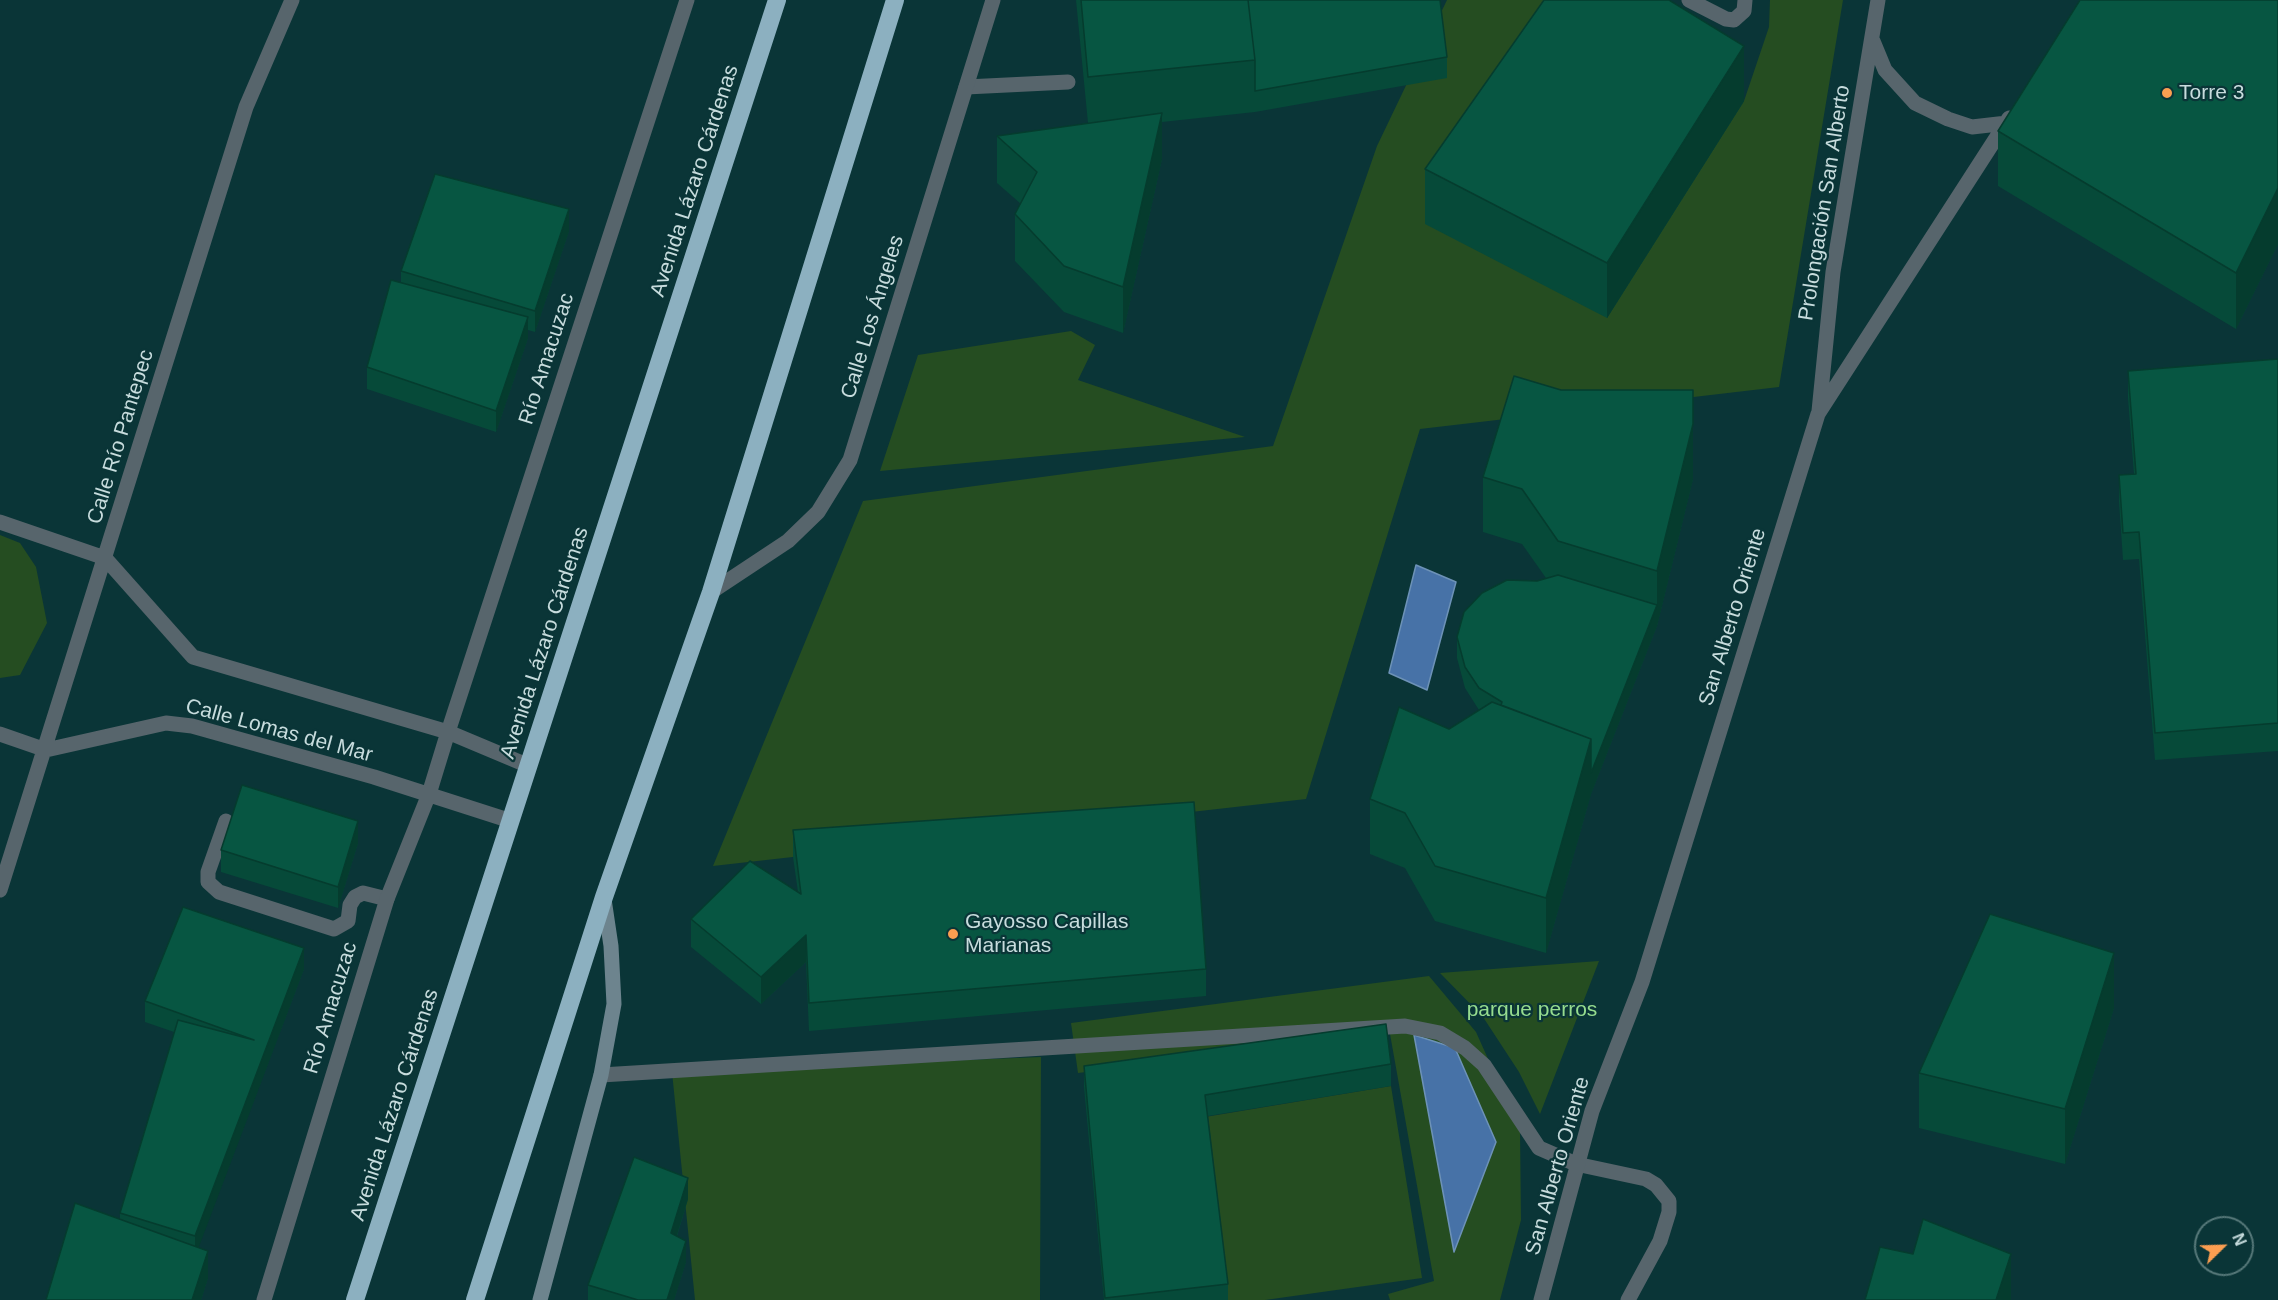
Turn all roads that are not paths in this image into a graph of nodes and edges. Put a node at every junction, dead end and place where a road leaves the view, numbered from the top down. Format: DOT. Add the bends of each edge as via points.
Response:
graph roads {
  1 [pos="292,0"];
  2 [pos="687,0"];
  3 [pos="777,0"];
  4 [pos="895,0"];
  5 [pos="993,0"];
  6 [pos="1689,0"];
  7 [pos="1745,0"];
  8 [pos="1878,0"];
  9 [pos="1873,41"];
  10 [pos="1068,82"];
  11 [pos="966,87"];
  12 [pos="2018,104"];
  13 [pos="2007,123"];
  14 [pos="1818,414"];
  15 [pos="0,522"];
  16 [pos="105,558"];
  17 [pos="711,591"];
  18 [pos="448,732"];
  19 [pos="0,734"];
  20 [pos="46,750"];
  21 [pos="530,766"];
  22 [pos="429,794"];
  23 [pos="511,820"];
  24 [pos="226,821"];
  25 [pos="0,890"];
  26 [pos="604,897"];
  27 [pos="387,899"];
  28 [pos="601,1075"];
  29 [pos="1576,1164"];
  30 [pos="264,1300"];
  31 [pos="355,1300"];
  32 [pos="475,1300"];
  33 [pos="540,1300"];
  34 [pos="1541,1300"];
  35 [pos="1628,1300"];
  1 -- 16 [label="street, Calle Río Pantepec" via="246,107"];
  2 -- 18 [label="street, Río Amacuzac"];
  3 -- 21 [label="highway, Avenida Lázaro Cárdenas"];
  4 -- 17 [label="highway"];
  5 -- 11 [label="street, Calle Los Ángeles"];
  6 -- 7 [label="street" via="1734,20 1744,11"];
  8 -- 9 [label="street, Prolongación San Alberto"];
  9 -- 13 [label="street" via="1886,70 1915,103 1972,127"];
  9 -- 14 [label="street, Prolongación San Alberto" via="1856,117 1833,272"];
  10 -- 11 [label="street"];
  11 -- 17 [label="street, Calle Los Ángeles" via="850,460 818,512 795,534"];
  12 -- 13 [label="street, San Alberto Oriente"];
  13 -- 14 [label="street, San Alberto Oriente"];
  14 -- 29 [label="street, San Alberto Oriente" via="1642,982 1592,1111"];
  15 -- 16 [label="street"];
  16 -- 18 [label="street" via="193,657"];
  16 -- 20 [label="street, Calle Río Pantepec"];
  17 -- 26 [label="highway"];
  18 -- 21 [label="street"];
  18 -- 22 [label="street, Río Amacuzac"];
  19 -- 20 [label="street"];
  20 -- 22 [label="street, Calle Lomas del Mar" via="166,723"];
  20 -- 25 [label="street, Calle Río Pantepec"];
  21 -- 23 [label="highway, Avenida Lázaro Cárdenas"];
  22 -- 23 [label="street, Calle Lomas del Mar"];
  22 -- 27 [label="street, Río Amacuzac"];
  23 -- 31 [label="highway, Avenida Lázaro Cárdenas"];
  24 -- 27 [label="street" via="208,872 208,882 219,892 334,928 348,921 355,897 363,893"];
  26 -- 28 [label="street" via="614,1004"];
  26 -- 32 [label="highway"];
  27 -- 30 [label="street, Río Amacuzac"];
  28 -- 29 [label="street" via="1405,1026 1440,1033 1465,1048 1490,1074 1539,1148"];
  28 -- 33 [label="street"];
  29 -- 34 [label="street, San Alberto Oriente"];
  29 -- 35 [label="street" via="1646,1179 1668,1201 1669,1212 1660,1242"];
}
